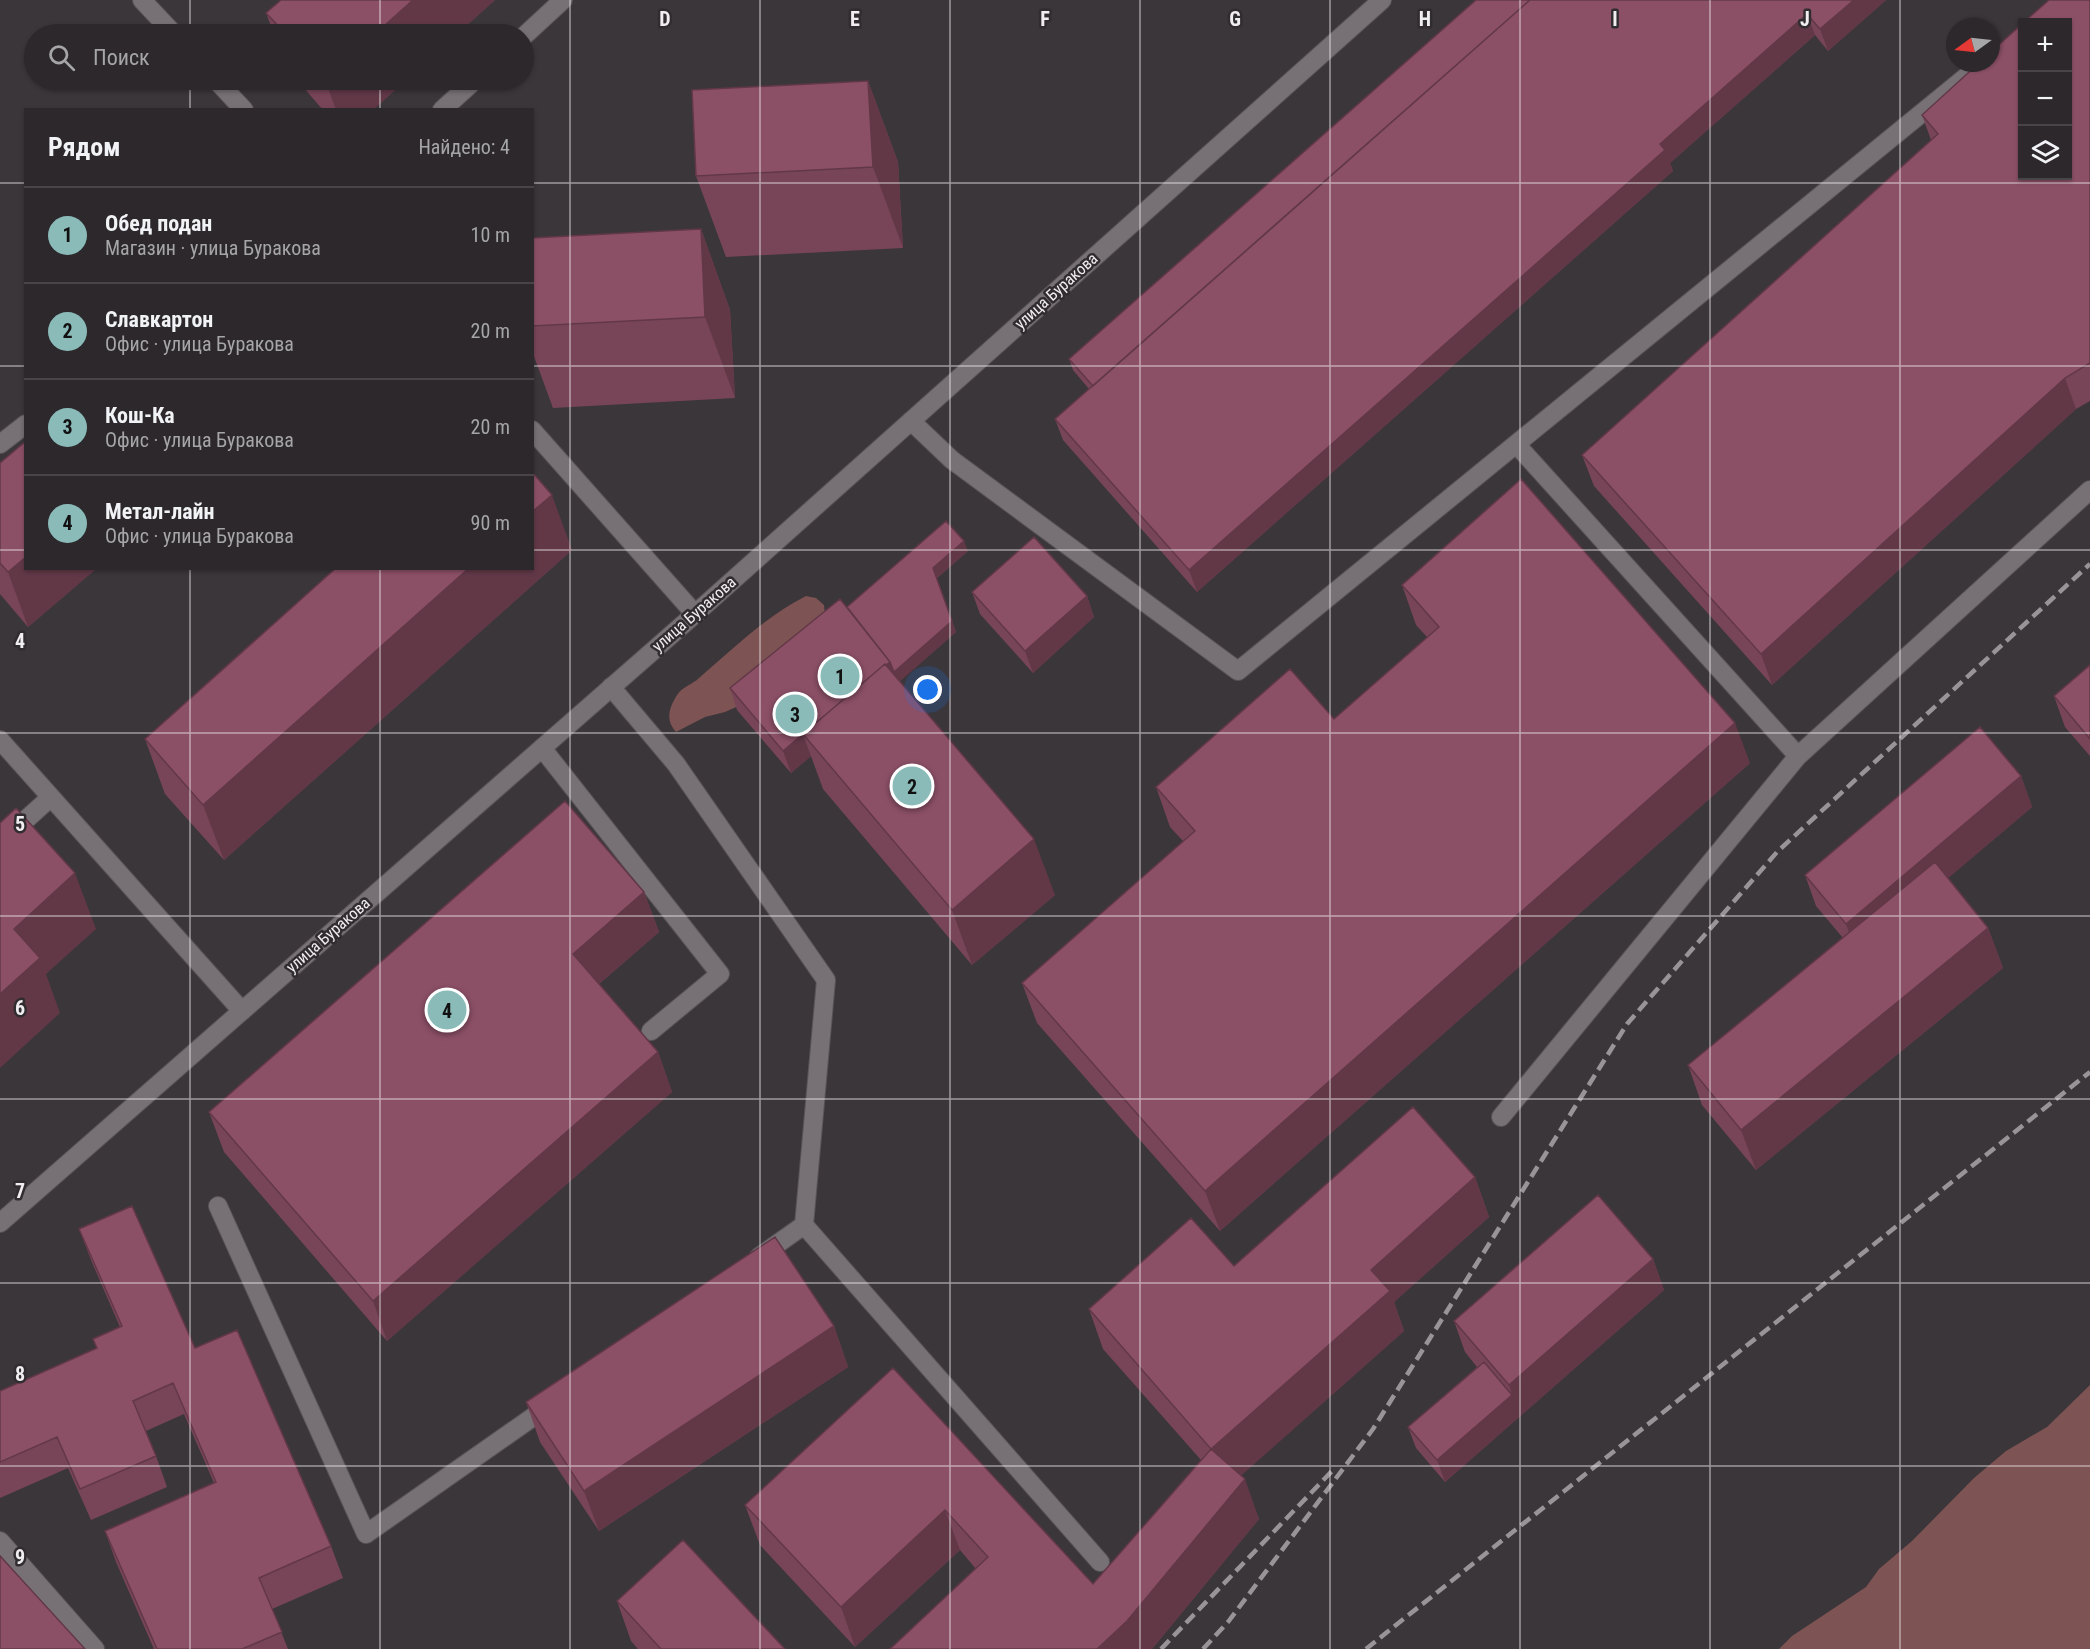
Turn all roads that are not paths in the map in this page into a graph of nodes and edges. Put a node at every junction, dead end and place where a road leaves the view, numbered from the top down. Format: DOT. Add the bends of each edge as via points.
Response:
graph roads {
  1 [pos="142,0"];
  2 [pos="563,0"];
  3 [pos="1382,0"];
  4 [pos="165,24"];
  5 [pos="534,27"];
  6 [pos="1972,72"];
  7 [pos="225,90"];
  8 [pos="464,90"];
  9 [pos="242,108"];
  10 [pos="444,108"];
  11 [pos="911,421"];
  12 [pos="24,426"];
  13 [pos="534,432"];
  14 [pos="0,444"];
  15 [pos="1516,444"];
  16 [pos="2090,490"];
  17 [pos="695,614"];
  18 [pos="611,687"];
  19 [pos="0,740"];
  20 [pos="542,748"];
  21 [pos="1798,756"];
  22 [pos="51,798"];
  23 [pos="0,843"];
  24 [pos="242,1011"];
  25 [pos="651,1031"];
  26 [pos="1501,1117"];
  27 [pos="218,1206"];
  28 [pos="0,1223"];
  29 [pos="804,1225"];
  30 [pos="745,1267"];
  31 [pos="561,1397"];
  32 [pos="0,1541"];
  33 [pos="1100,1562"];
  34 [pos="95,1649"];
  1 -- 4 [label="street"];
  2 -- 5 [label="street"];
  3 -- 11 [label="street, улица Буракова"];
  6 -- 15 [label="street"];
  7 -- 9 [label="street"];
  8 -- 10 [label="street"];
  11 -- 15 [label="street" via="952,460 1238,671"];
  11 -- 17 [label="street, улица Буракова"];
  12 -- 14 [label="street"];
  13 -- 17 [label="street"];
  15 -- 21 [label="street"];
  16 -- 21 [label="street"];
  17 -- 18 [label="street, улица Буракова"];
  18 -- 20 [label="street, улица Буракова"];
  18 -- 29 [label="street" via="676,764 826,980"];
  19 -- 22 [label="street"];
  20 -- 24 [label="street, улица Буракова"];
  20 -- 25 [label="street" via="720,974"];
  21 -- 26 [label="street"];
  22 -- 23 [label="street"];
  22 -- 24 [label="street"];
  24 -- 28 [label="street, улица Буракова"];
  27 -- 31 [label="street" via="366,1534"];
  29 -- 30 [label="street"];
  29 -- 33 [label="street"];
  32 -- 34 [label="street"];
}
